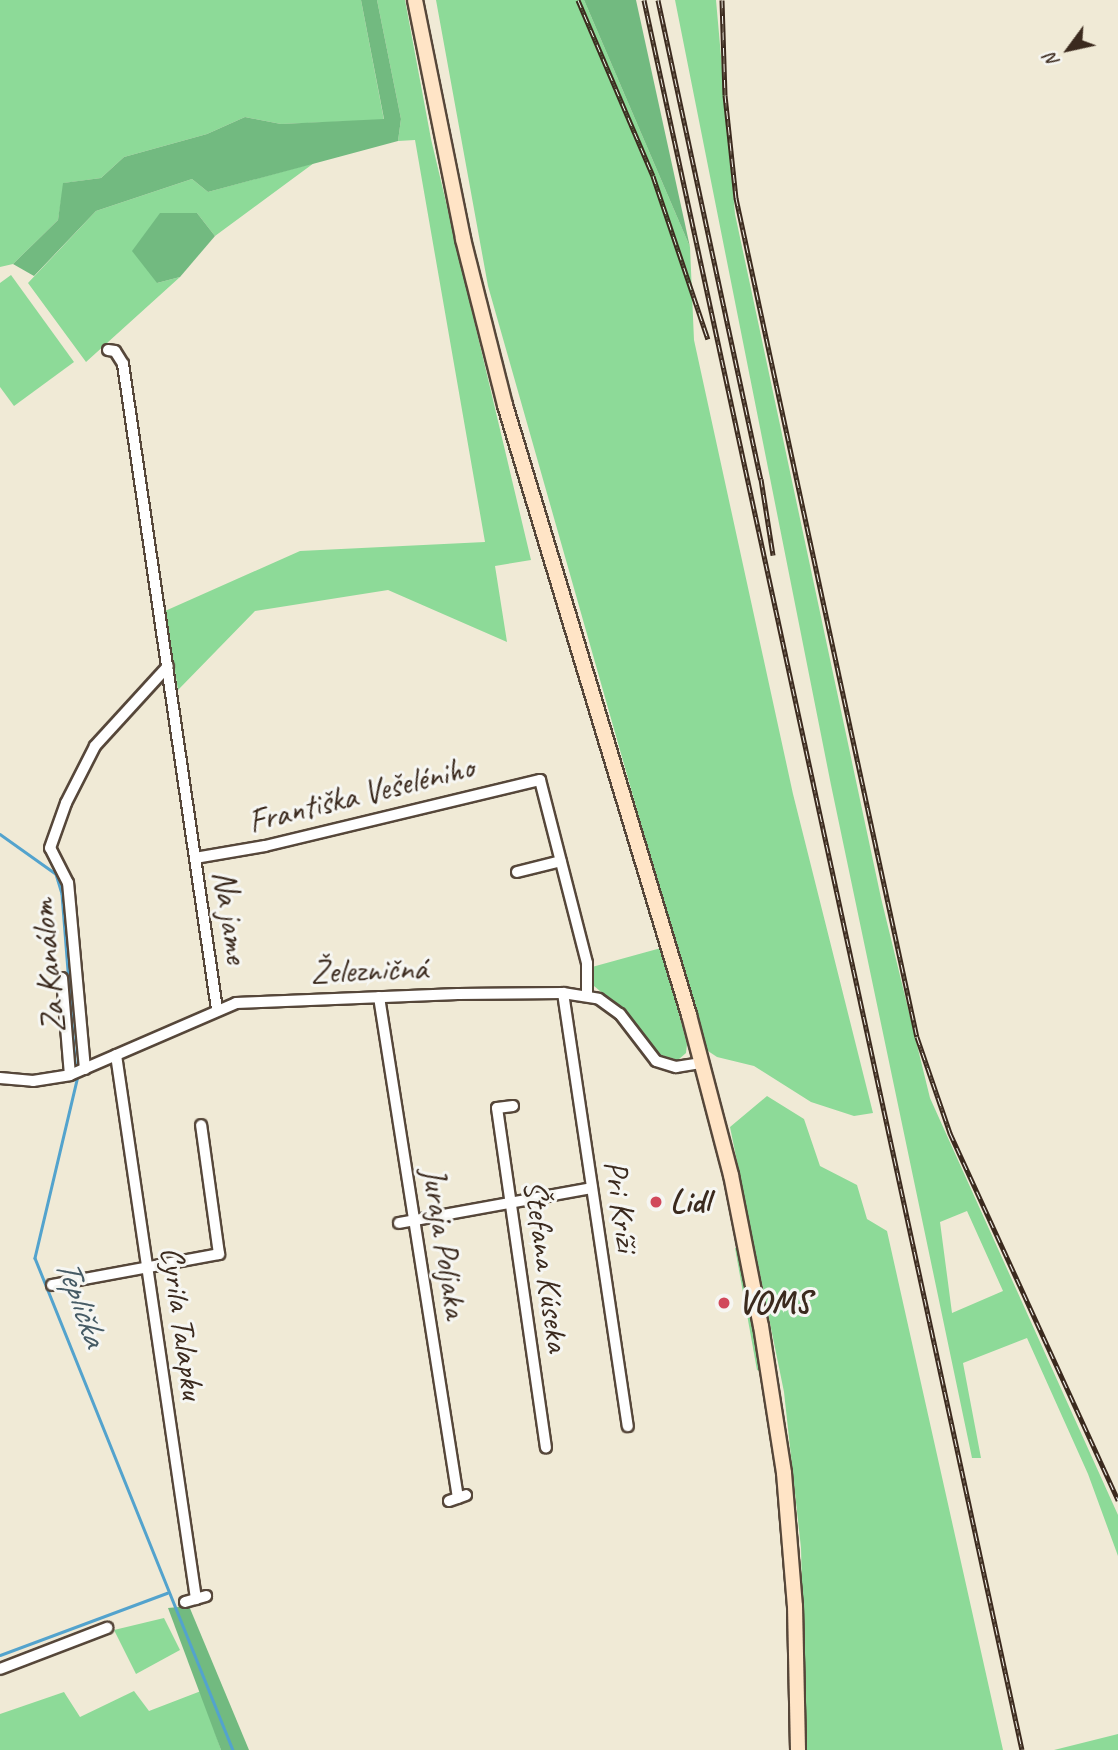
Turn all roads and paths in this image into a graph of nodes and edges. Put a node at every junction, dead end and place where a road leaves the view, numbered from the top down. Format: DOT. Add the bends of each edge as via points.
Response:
graph roads {
  1 [pos="415,0"];
  2 [pos="108,350"];
  3 [pos="168,666"];
  4 [pos="195,858"];
  5 [pos="561,861"];
  6 [pos="516,872"];
  7 [pos="62,978"];
  8 [pos="563,993"];
  9 [pos="587,996"];
  10 [pos="379,997"];
  11 [pos="217,1009"];
  12 [pos="116,1055"];
  13 [pos="702,1063"];
  14 [pos="78,1072"];
  15 [pos="0,1078"];
  16 [pos="513,1106"];
  17 [pos="201,1125"];
  18 [pos="592,1188"];
  19 [pos="510,1202"];
  20 [pos="413,1220"];
  21 [pos="399,1223"];
  22 [pos="148,1267"];
  23 [pos="52,1285"];
  24 [pos="628,1426"];
  25 [pos="546,1447"];
  26 [pos="458,1498"];
  27 [pos="206,1596"];
  28 [pos="107,1628"];
  29 [pos="0,1669"];
  30 [pos="798,1750"];
  1 -- 13 [label="main road" via="463,239 509,418"];
  2 -- 3 [label="street, Na jame" via="115,351 123,364"];
  3 -- 4 [label="street, Na jame"];
  3 -- 14 [label="street, Za Kanálom" via="95,746 66,803 50,848 68,883"];
  4 -- 5 [label="street, Františka Vešeléniho" via="265,846 540,780"];
  4 -- 11 [label="street, Na jame"];
  5 -- 6 [label="street"];
  5 -- 9 [label="street" via="587,962"];
  7 -- 14 [label="street"];
  8 -- 9 [label="street, Železničná"];
  8 -- 10 [label="street, Železničná"];
  8 -- 18 [label="street, Pri Kríži"];
  9 -- 13 [label="street, Železničná" via="611,1007 656,1061 676,1067"];
  10 -- 11 [label="street, Železničná" via="256,1001"];
  10 -- 20 [label="street, Juraja Poljaka"];
  11 -- 12 [label="street, Železničná"];
  12 -- 14 [label="street, Železničná"];
  12 -- 22 [label="street, Cyrila Talapku"];
  13 -- 30 [label="main road" via="747,1251 779,1437 795,1606"];
  14 -- 15 [label="street, Železničná" via="33,1081"];
  16 -- 19 [label="street, Štefana Kúseka" via="497,1108"];
  17 -- 22 [label="street" via="219,1254"];
  18 -- 19 [label="street"];
  18 -- 24 [label="street, Pri Kríži"];
  19 -- 20 [label="street"];
  19 -- 25 [label="street, Štefana Kúseka"];
  20 -- 21 [label="street"];
  20 -- 26 [label="street, Juraja Poljaka"];
  22 -- 23 [label="street"];
  22 -- 27 [label="street, Cyrila Talapku" via="190,1601"];
  28 -- 29 [label="street"];
}
